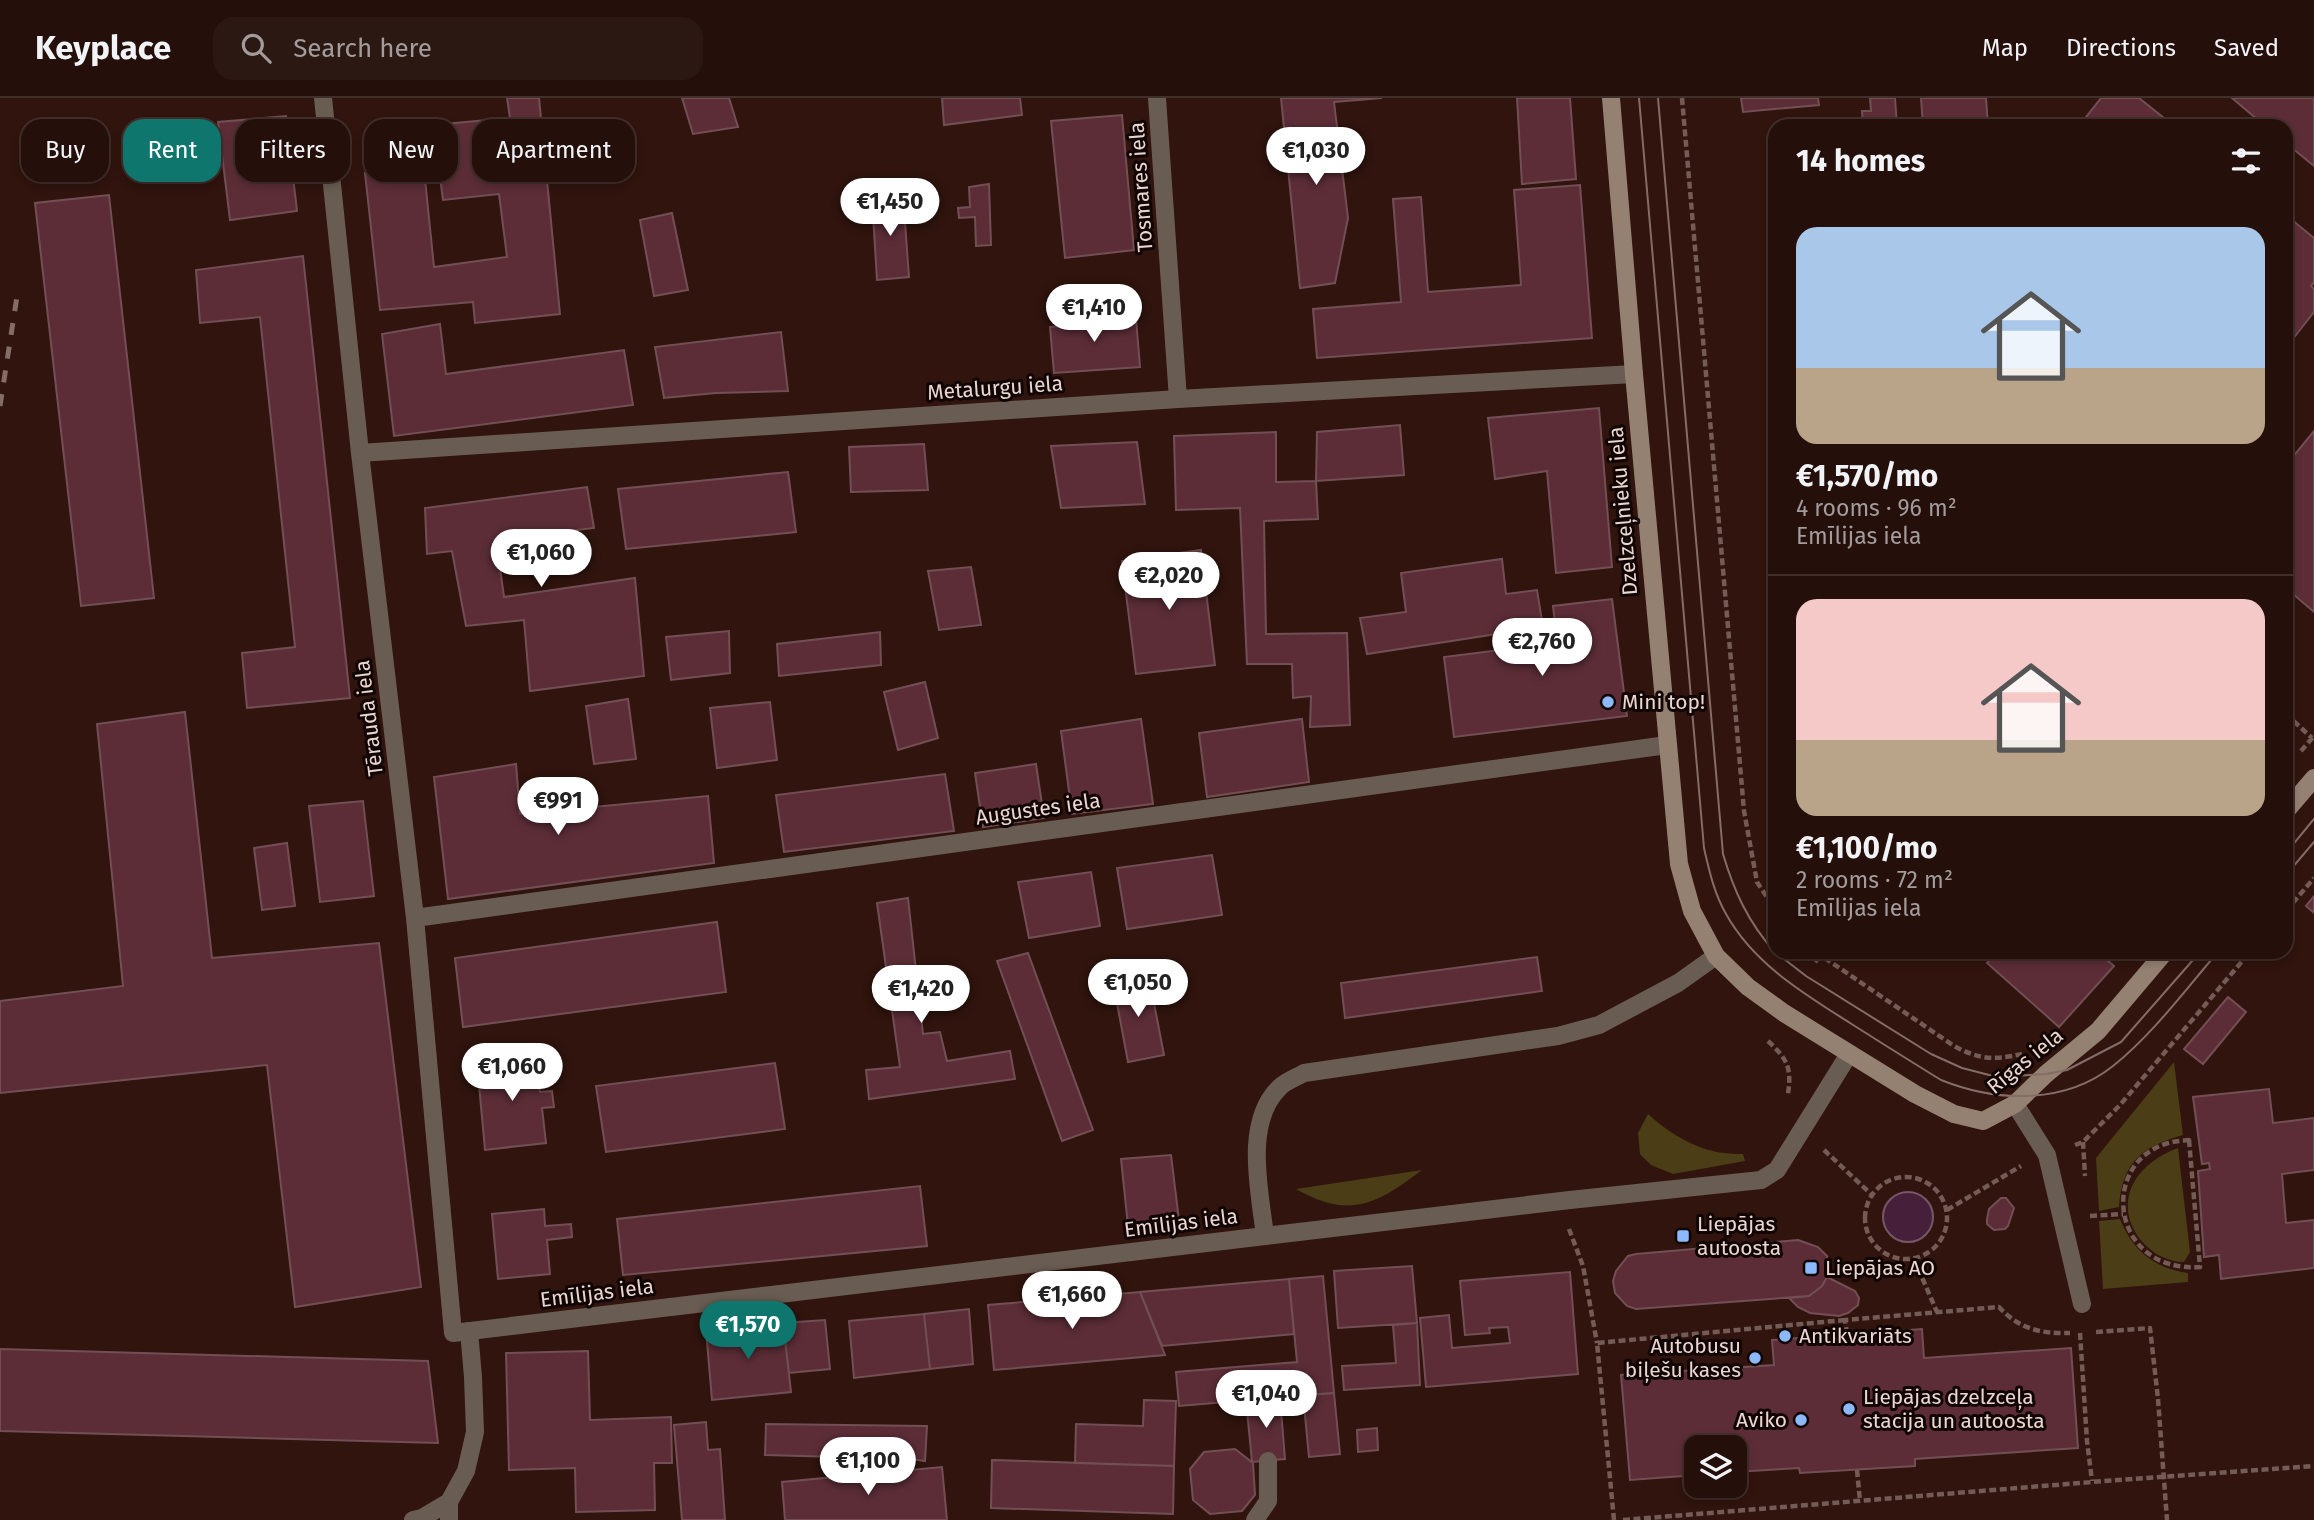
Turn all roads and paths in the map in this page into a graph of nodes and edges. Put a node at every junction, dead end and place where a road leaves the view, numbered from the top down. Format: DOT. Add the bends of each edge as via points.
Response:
graph roads {
  1 [pos="323,98"];
  2 [pos="1157,98"];
  3 [pos="1611,98"];
  4 [pos="1682,98"];
  5 [pos="1634,374"];
  6 [pos="1178,399"];
  7 [pos="360,453"];
  8 [pos="2293,721"];
  9 [pos="2312,738"];
  10 [pos="1667,745"];
  11 [pos="2314,778"];
  12 [pos="2293,803"];
  13 [pos="2314,878"];
  14 [pos="1768,899"];
  15 [pos="2293,903"];
  16 [pos="415,918"];
  17 [pos="1716,956"];
  18 [pos="1816,959"];
  19 [pos="1825,959"];
  20 [pos="2159,959"];
  21 [pos="2244,959"];
  22 [pos="1815,962"];
  23 [pos="1768,1040"];
  24 [pos="2164,1052"];
  25 [pos="1849,1054"];
  26 [pos="2023,1054"];
  27 [pos="1787,1099"];
  28 [pos="2015,1104"];
  29 [pos="1817,1143"];
  30 [pos="1872,1195"];
  31 [pos="1554,1201"];
  32 [pos="2123,1214"];
  33 [pos="2090,1216"];
  34 [pos="1265,1236"];
  35 [pos="1914,1259"];
  36 [pos="2082,1304"];
  37 [pos="1937,1312"];
  38 [pos="1845,1320"];
  39 [pos="2113,1331"];
  40 [pos="461,1332"];
  41 [pos="1847,1334"];
  42 [pos="1597,1343"];
  43 [pos="1268,1461"];
  44 [pos="2314,1466"];
  45 [pos="1857,1470"];
  46 [pos="2092,1482"];
  47 [pos="1860,1501"];
  48 [pos="449,1511"];
  49 [pos="413,1520"];
  50 [pos="1255,1520"];
  51 [pos="1614,1520"];
  52 [pos="1623,1520"];
  53 [pos="2167,1520"];
  1 -- 7 [label="street, Tērauda iela"];
  2 -- 6 [label="street, Tosmares iela"];
  3 -- 5 [label="street, Dzelzceļnieku iela"];
  4 -- 14 [label="path" via="1744,811 1757,882"];
  5 -- 6 [label="street, Metalurgu iela"];
  5 -- 10 [label="street, Dzelzceļnieku iela"];
  6 -- 7 [label="street, Metalurgu iela"];
  7 -- 16 [label="street, Tērauda iela"];
  8 -- 9 [label="path"];
  10 -- 16 [label="street, Augustes iela"];
  10 -- 17 [label="street, Dzelzceļnieku iela" via="1679,864 1692,911"];
  11 -- 12 [label="street"];
  13 -- 15 [label="path"];
  16 -- 40 [label="street, Tērauda iela"];
  17 -- 25 [label="street, Dzelzceļnieku iela" via="1748,987"];
  17 -- 34 [label="street" via="1678,983 1599,1025 1558,1036 1304,1073 1280,1087 1263,1113 1256,1152"];
  18 -- 22 [label="path"];
  19 -- 26 [label="path" via="1973,1056 1997,1059"];
  20 -- 28 [label="street, Rīgas iela" via="2098,1031"];
  21 -- 24 [label="path"];
  23 -- 27 [label="path" via="1790,1068"];
  25 -- 28 [label="street, Rīgas iela" via="1954,1114 1983,1121"];
  25 -- 31 [label="street, Emīlijas iela" via="1777,1170 1761,1180"];
  28 -- 36 [label="street" via="2047,1155"];
  29 -- 30 [label="path"];
  30 -- 35 [label="path" via="1865,1210 1872,1241 1883,1253"];
  30 -- 35 [label="path" via="1883,1183 1914,1177 1941,1195 1947,1226 1941,1241"];
  31 -- 34 [label="street, Emīlijas iela"];
  31 -- 42 [label="path" via="1565,1215 1583,1266"];
  32 -- 32 [label="path" via="2128,1231 2150,1257 2165,1265 2200,1267 2189,1140 2167,1143 2147,1154 2132,1171 2124,1192"];
  32 -- 33 [label="path"];
  34 -- 40 [label="street, Emīlijas iela"];
  35 -- 37 [label="path"];
  37 -- 38 [label="path"];
  37 -- 46 [label="path" via="1999,1307 2016,1323 2031,1329 2080,1332"];
  38 -- 41 [label="path"];
  38 -- 42 [label="path"];
  39 -- 53 [label="path, bridge" via="2150,1328"];
  40 -- 48 [label="street, Tērauda iela" via="473,1377 475,1432 466,1471"];
  42 -- 51 [label="path"];
  43 -- 50 [label="street" via="1268,1501"];
  44 -- 46 [label="path"];
  45 -- 47 [label="path"];
  46 -- 47 [label="path"];
  47 -- 52 [label="path"];
  48 -- 49 [label="street"];
}
